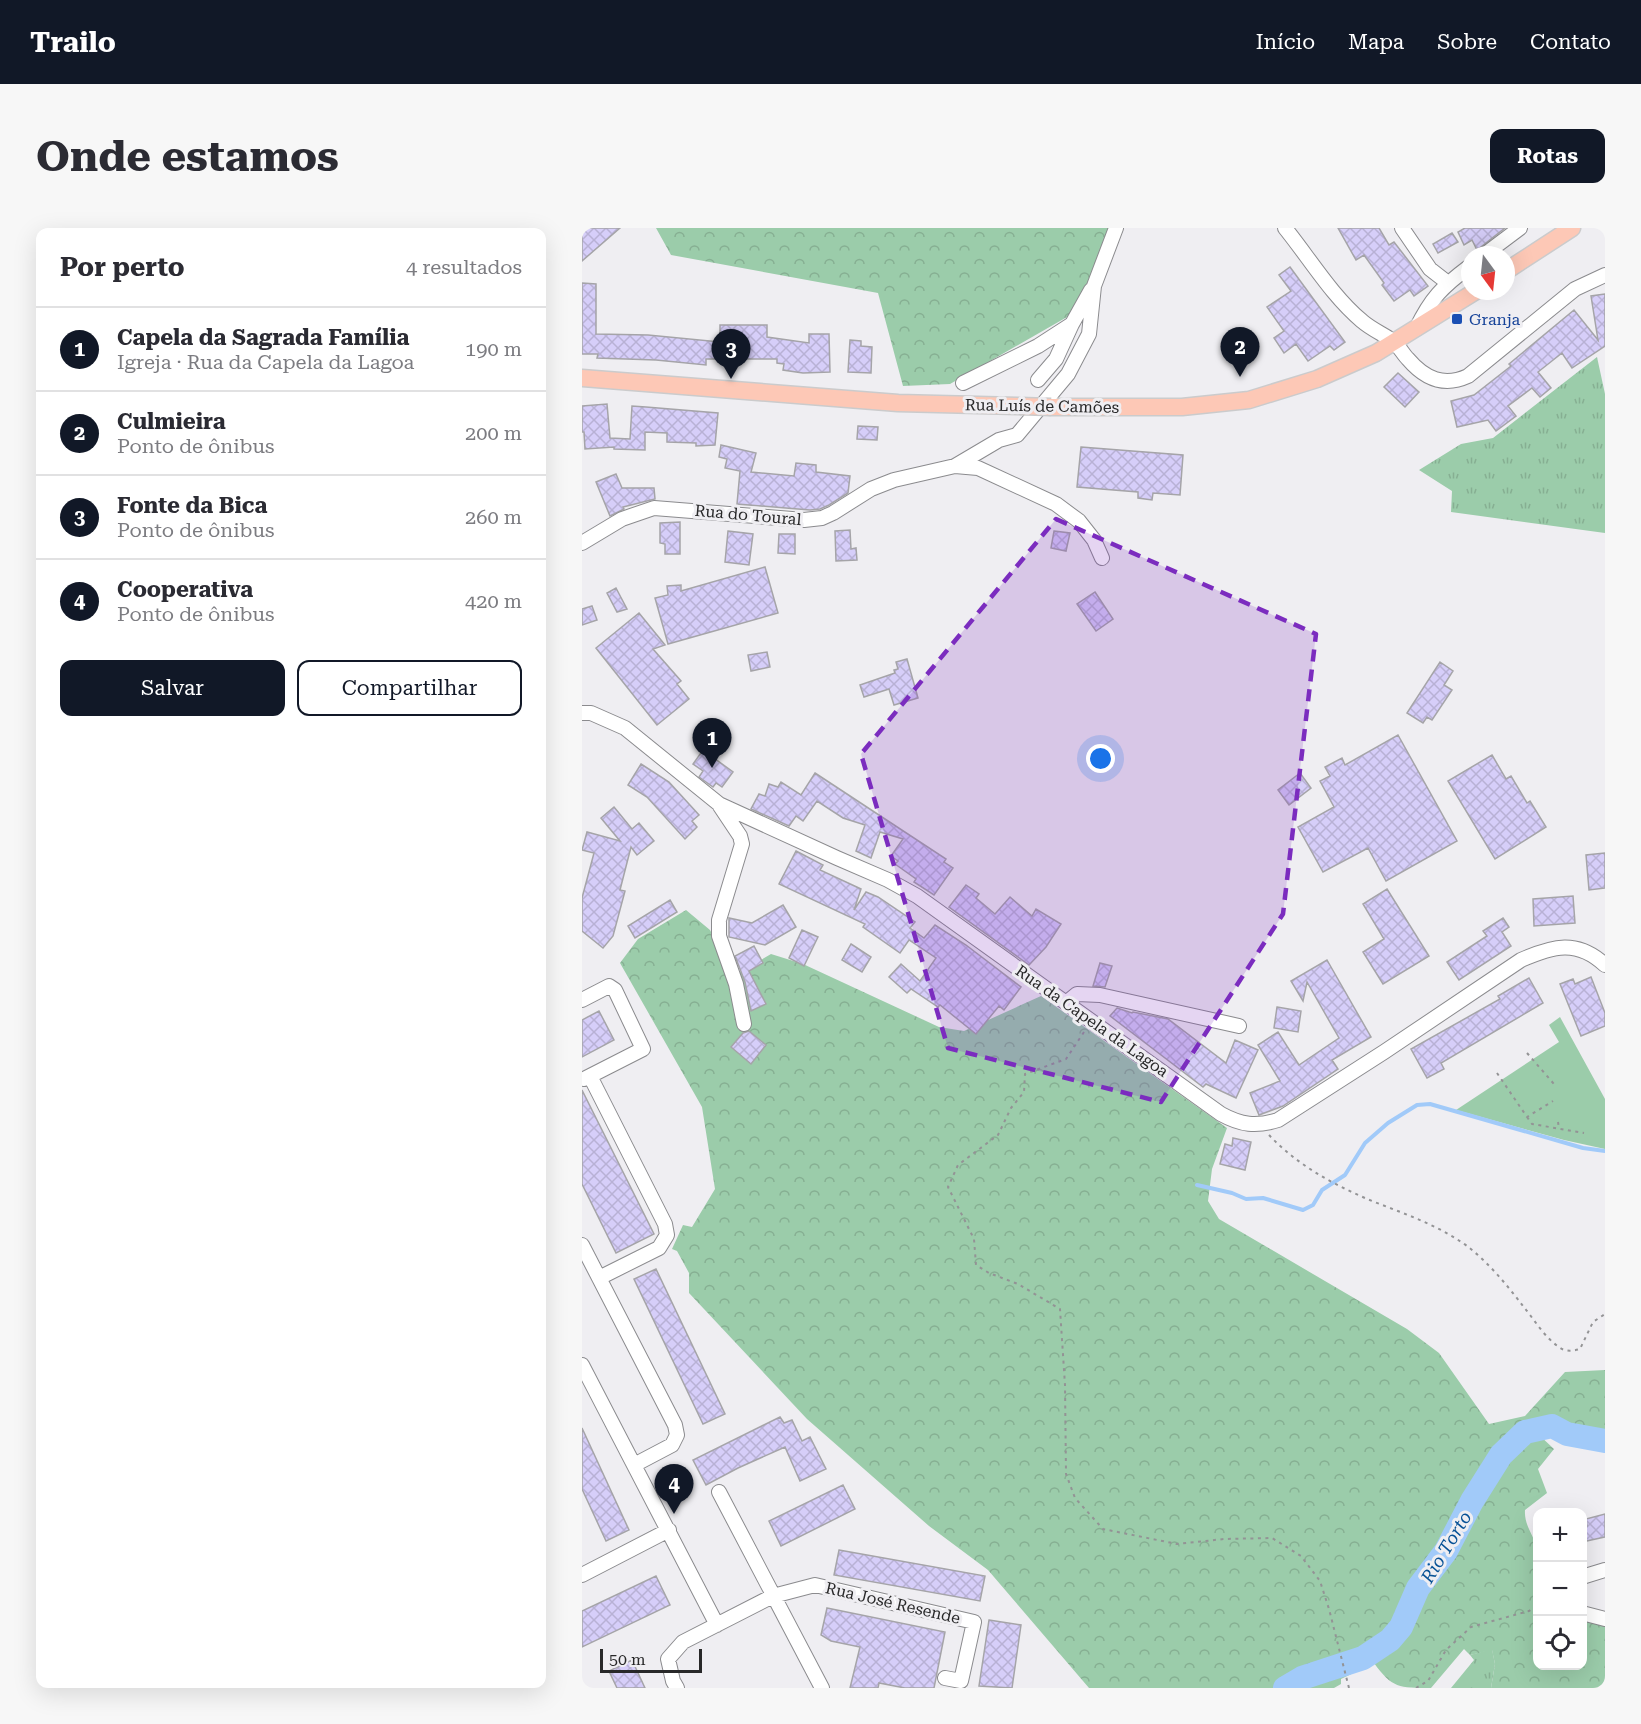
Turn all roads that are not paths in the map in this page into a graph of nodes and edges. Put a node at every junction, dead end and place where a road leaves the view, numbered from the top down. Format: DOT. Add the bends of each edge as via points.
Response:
graph roads {
  1 [pos="1116,228"];
  2 [pos="1286,228"];
  3 [pos="1402,228"];
  4 [pos="1520,228"];
  5 [pos="1572,228"];
  6 [pos="1496,246"];
  7 [pos="1515,265"];
  8 [pos="1461,273"];
  9 [pos="1605,274"];
  10 [pos="1448,282"];
  11 [pos="1094,286"];
  12 [pos="1462,300"];
  13 [pos="1072,324"];
  14 [pos="1416,330"];
  15 [pos="1395,343"];
  16 [pos="582,378"];
  17 [pos="1038,380"];
  18 [pos="963,383"];
  19 [pos="955,466"];
  20 [pos="582,543"];
  21 [pos="1102,558"];
  22 [pos="582,713"];
  23 [pos="718,804"];
  24 [pos="1605,965"];
  25 [pos="582,1000"];
  26 [pos="1066,1003"];
  27 [pos="744,1024"];
  28 [pos="1239,1026"];
  29 [pos="586,1078"];
  30 [pos="582,1245"];
  31 [pos="599,1278"];
  32 [pos="582,1365"];
  33 [pos="634,1465"];
  34 [pos="719,1492"];
  35 [pos="669,1530"];
  36 [pos="1605,1570"];
  37 [pos="582,1575"];
  38 [pos="1587,1575"];
  39 [pos="773,1596"];
  40 [pos="1587,1614"];
  41 [pos="1605,1618"];
  42 [pos="717,1625"];
  43 [pos="945,1678"];
  44 [pos="676,1688"];
  45 [pos="822,1688"];
  1 -- 11 [label="street, Rua do Toural"];
  2 -- 15 [label="street" via="1348,309"];
  3 -- 10 [label="street" via="1430,269"];
  4 -- 6 [label="street"];
  5 -- 7 [label="main road"];
  8 -- 10 [label="street"];
  9 -- 15 [label="street" via="1575,289 1479,369 1458,381 1438,381 1426,376"];
  10 -- 14 [label="street" via="1427,306"];
  11 -- 13 [label="street, Rua do Toural"];
  11 -- 19 [label="street, Rua do Toural" via="1089,334 1068,374 1017,435 999,440"];
  12 -- 14 [label="main road, Rua Luís de Camões"];
  13 -- 17 [label="street" via="1056,359"];
  13 -- 18 [label="street, Rua do Toural" via="1038,346"];
  14 -- 15 [label="main road, Rua Luís de Camões"];
  15 -- 16 [label="main road, Rua Luís de Camões, bridge" via="1317,379 1249,400 1182,407 898,403"];
  19 -- 20 [label="street, Rua do Toural" via="894,480 822,518 804,520 654,508 622,519"];
  19 -- 21 [label="street" via="978,468 1056,504 1079,520"];
  22 -- 23 [label="street, Rua da Capela da Lagoa" via="625,728"];
  23 -- 26 [label="street, Rua da Capela da Lagoa" via="888,879"];
  23 -- 27 [label="street" via="742,844 719,920 719,936 736,984"];
  24 -- 26 [label="street, Rua da Capela da Lagoa" via="1582,950 1564,947 1521,960 1278,1120 1263,1125 1241,1123 1221,1114"];
  25 -- 29 [label="street" via="609,986 615,990 643,1049"];
  26 -- 28 [label="street" via="1077,994 1100,995"];
  29 -- 31 [label="street" via="665,1224 667,1235 659,1248"];
  30 -- 31 [label="street"];
  31 -- 33 [label="street" via="677,1435 672,1445"];
  32 -- 33 [label="street"];
  33 -- 35 [label="street"];
  34 -- 39 [label="street"];
  35 -- 37 [label="street"];
  35 -- 42 [label="street"];
  36 -- 38 [label="street"];
  39 -- 42 [label="street"];
  39 -- 43 [label="street, Rua José Resende" via="815,1585 974,1622 961,1681"];
  39 -- 45 [label="street"];
  40 -- 41 [label="street"];
  42 -- 44 [label="street" via="683,1642 668,1659"];
}
